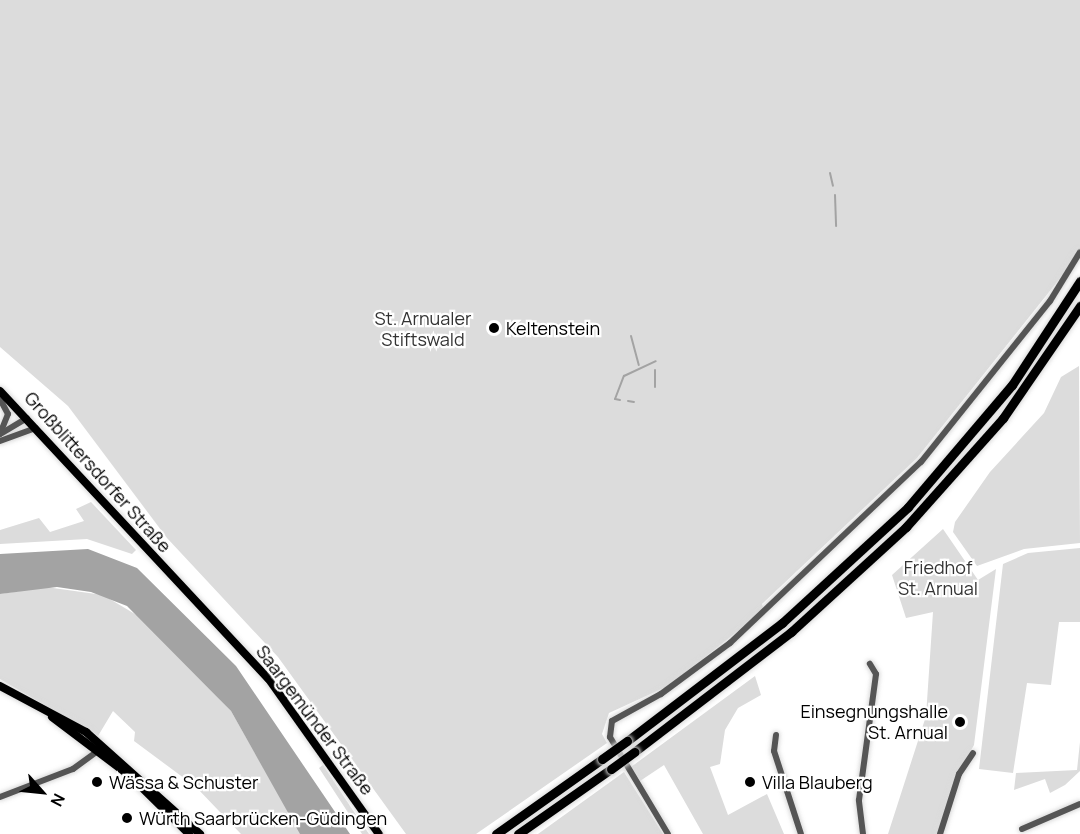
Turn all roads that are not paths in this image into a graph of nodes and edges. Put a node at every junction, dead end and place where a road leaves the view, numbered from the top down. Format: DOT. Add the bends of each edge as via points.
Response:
graph roads {
  1 [pos="1080,252"];
  2 [pos="1080,281"];
  3 [pos="1080,306"];
  4 [pos="0,391"];
  5 [pos="0,399"];
  6 [pos="27,418"];
  7 [pos="37,428"];
  8 [pos="0,434"];
  9 [pos="0,441"];
  10 [pos="171,576"];
  11 [pos="870,664"];
  12 [pos="0,686"];
  13 [pos="776,735"];
  14 [pos="101,748"];
  15 [pos="973,753"];
  16 [pos="0,797"];
  17 [pos="1080,804"];
  18 [pos="1022,830"];
  19 [pos="189,834"];
  20 [pos="200,834"];
  21 [pos="379,834"];
  22 [pos="496,834"];
  23 [pos="518,834"];
  24 [pos="668,834"];
  25 [pos="801,834"];
  26 [pos="862,834"];
  27 [pos="940,834"];
  1 -- 24 [label="street" via="1050,301 921,462 742,633 643,703 615,717 609,734"];
  2 -- 22 [label="highway, bridge" via="1012,385 908,507 782,623"];
  3 -- 23 [label="highway, bridge" via="1015,401 931,502 791,632 634,752"];
  4 -- 6 [label="main road, Großblittersdorfer Straße"];
  5 -- 8 [label="street" via="8,414"];
  6 -- 7 [label="main road, Großblittersdorfer Straße"];
  6 -- 8 [label="street"];
  7 -- 9 [label="street"];
  7 -- 10 [label="main road, Großblittersdorfer Straße"];
  10 -- 21 [label="main road, Saargemünder Straße" via="268,678"];
  11 -- 26 [label="street" via="876,674 859,800"];
  12 -- 14 [label="main road"];
  13 -- 25 [label="street" via="774,751"];
  14 -- 16 [label="street" via="73,769"];
  14 -- 19 [label="main road"];
  14 -- 20 [label="main road"];
  15 -- 27 [label="street" via="959,774"];
  17 -- 18 [label="street"];
}
